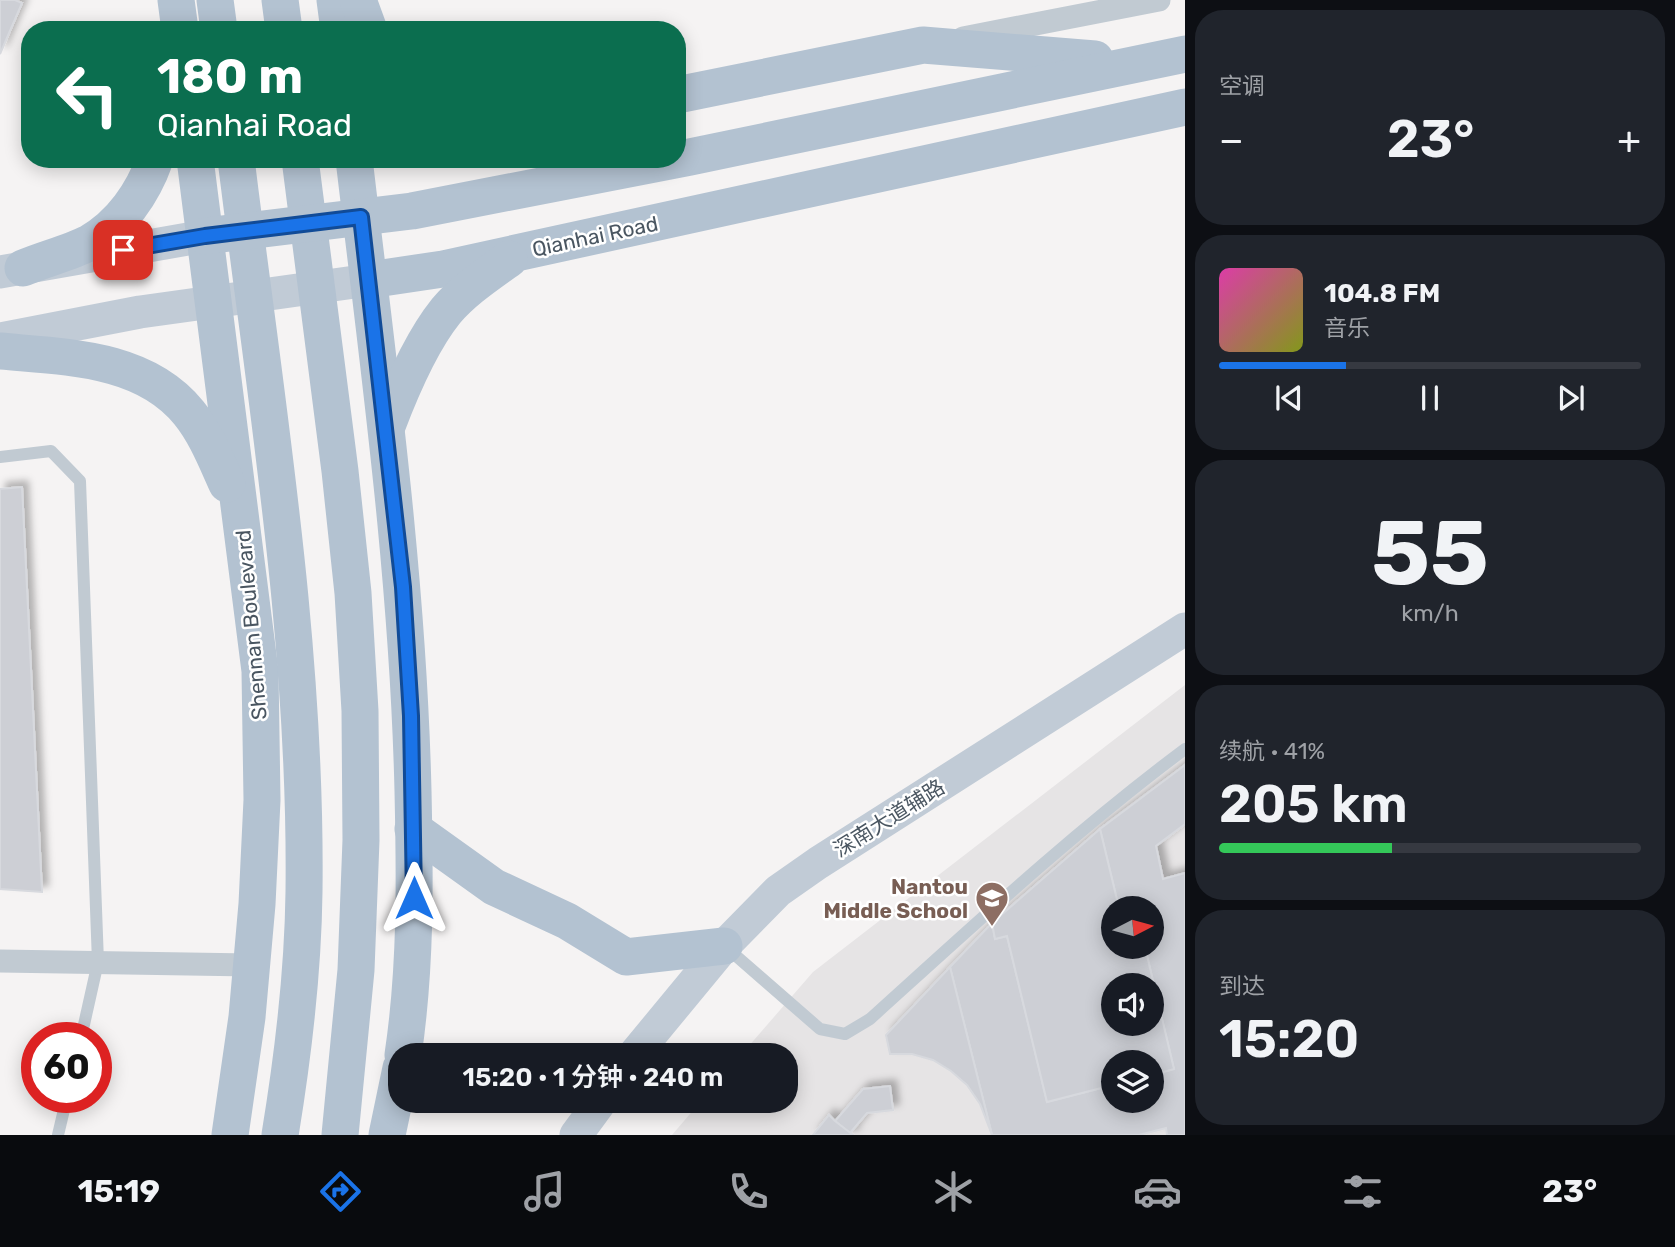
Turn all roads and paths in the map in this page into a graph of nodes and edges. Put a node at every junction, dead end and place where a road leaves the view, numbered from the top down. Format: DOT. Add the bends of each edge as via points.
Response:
graph roads {
  1 [pos="168,0"];
  2 [pos="176,0"];
  3 [pos="215,0"];
  4 [pos="280,0"];
  5 [pos="335,0"];
  6 [pos="358,0"];
  7 [pos="1159,0"];
  8 [pos="167,21"];
  9 [pos="179,21"];
  10 [pos="218,21"];
  11 [pos="283,21"];
  12 [pos="338,21"];
  13 [pos="366,21"];
  14 [pos="923,46"];
  15 [pos="1170,57"];
  16 [pos="686,92"];
  17 [pos="1185,107"];
  18 [pos="686,158"];
  19 [pos="151,168"];
  20 [pos="196,168"];
  21 [pos="237,168"];
  22 [pos="301,168"];
  23 [pos="355,168"];
  24 [pos="633,168"];
  25 [pos="361,217"];
  26 [pos="205,236"];
  27 [pos="519,252"];
  28 [pos="11,270"];
  29 [pos="369,280"];
  30 [pos="214,302"];
  31 [pos="0,340"];
  32 [pos="0,351"];
  33 [pos="386,427"];
  34 [pos="0,457"];
  35 [pos="250,580"];
  36 [pos="1184,632"];
  37 [pos="1185,749"];
  38 [pos="413,829"];
  39 [pos="724,946"];
  40 [pos="0,961"];
  41 [pos="98,962"];
  42 [pos="251,965"];
  43 [pos="85,1022"];
  44 [pos="404,1043"];
  45 [pos="644,1043"];
  46 [pos="63,1113"];
  47 [pos="392,1113"];
  48 [pos="592,1113"];
  49 [pos="58,1135"];
  50 [pos="230,1135"];
  51 [pos="280,1135"];
  52 [pos="340,1135"];
  53 [pos="387,1135"];
  54 [pos="576,1135"];
  1 -- 8 [label="main road"];
  2 -- 9 [label="main road"];
  3 -- 10 [label="main road"];
  4 -- 11 [label="main road"];
  5 -- 12 [label="main road"];
  6 -- 13 [label="main road"];
  7 -- 14 [label="street"];
  14 -- 15 [label="main road" via="1068,58"];
  14 -- 16 [label="main road"];
  15 -- 18 [label="main road"];
  17 -- 27 [label="main road, Qianhai Road"];
  19 -- 28 [label="main road" via="118,222 89,243"];
  20 -- 26 [label="main road, Shennan Boulevard"];
  21 -- 51 [label="main road, Shennan Boulevard" via="298,681 304,869 299,981"];
  22 -- 52 [label="main road" via="353,593 360,711 356,970"];
  23 -- 25 [label="main road"];
  24 -- 25 [label="main road"];
  25 -- 26 [label="main road"];
  25 -- 29 [label="main road"];
  26 -- 28 [label="street"];
  26 -- 30 [label="main road, Shennan Boulevard"];
  27 -- 29 [label="main road, Qianhai Road"];
  27 -- 33 [label="main road" via="469,288 446,312"];
  29 -- 30 [label="street, Qianhai Road"];
  29 -- 33 [label="main road"];
  30 -- 31 [label="street, Qianhai Road"];
  30 -- 35 [label="main road, Shennan Boulevard"];
  32 -- 35 [label="main road" via="107,364 141,376 168,393 206,439 230,491"];
  33 -- 38 [label="main road" via="404,600"];
  34 -- 41 [label="lane" via="51,452 80,481"];
  35 -- 42 [label="main road, Shennan Boulevard" via="260,671 262,800"];
  36 -- 39 [label="street, 深南大道辅路" via="818,863 778,891"];
  37 -- 39 [label="lane" via="1060,847 870,1019 845,1034 820,1029"];
  38 -- 39 [label="main road" via="494,887 626,957"];
  38 -- 44 [label="main road" via="414,944"];
  39 -- 45 [label="street, 深南大道辅路"];
  40 -- 41 [label="street"];
  41 -- 42 [label="street"];
  41 -- 43 [label="lane"];
  42 -- 50 [label="main road, Shennan Boulevard"];
  46 -- 49 [label="lane"];
  47 -- 53 [label="main road"];
  48 -- 54 [label="street"];
}
